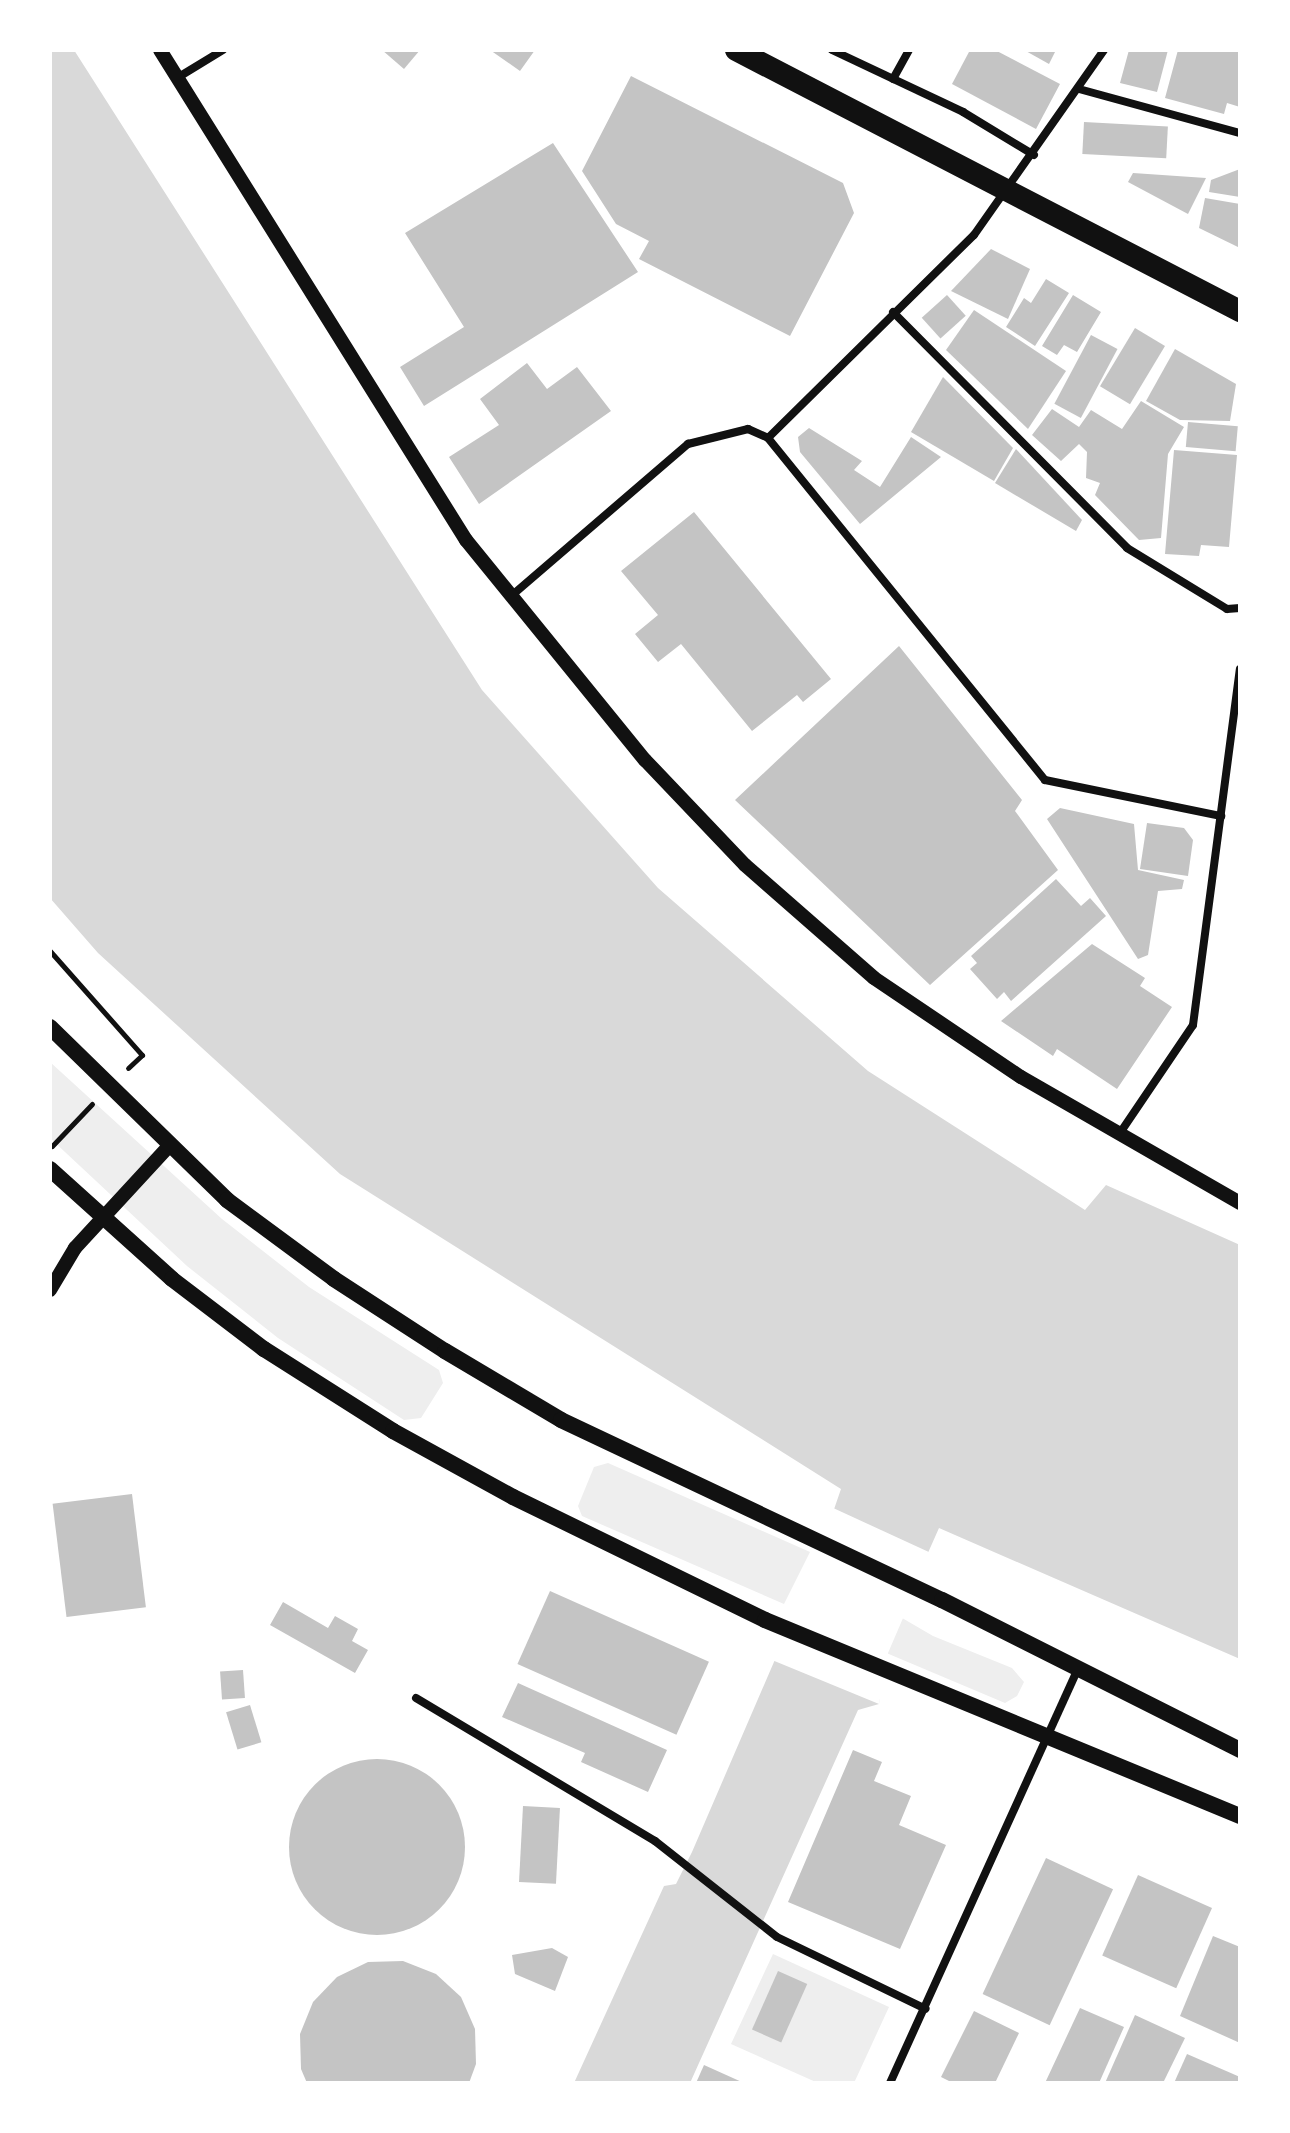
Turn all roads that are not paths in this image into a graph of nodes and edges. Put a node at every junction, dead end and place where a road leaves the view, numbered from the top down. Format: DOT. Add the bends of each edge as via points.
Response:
graph roads {
  1 [pos="160,50"];
  2 [pos="223,50"];
  3 [pos="736,50"];
  4 [pos="832,50"];
  5 [pos="909,50"];
  6 [pos="1104,50"];
  7 [pos="177,78"];
  8 [pos="893,79"];
  9 [pos="1079,89"];
  10 [pos="1240,133"];
  11 [pos="1034,155"];
  12 [pos="1009,190"];
  13 [pos="1240,311"];
  14 [pos="893,312"];
  15 [pos="768,438"];
  16 [pos="508,598"];
  17 [pos="1240,608"];
  18 [pos="1240,669"];
  19 [pos="1221,816"];
  20 [pos="50,1027"];
  21 [pos="1120,1133"];
  22 [pos="169,1146"];
  23 [pos="50,1169"];
  24 [pos="1240,1203"];
  25 [pos="103,1218"];
  26 [pos="50,1290"];
  27 [pos="1078,1668"];
  28 [pos="416,1698"];
  29 [pos="1049,1736"];
  30 [pos="1240,1750"];
  31 [pos="1240,1816"];
  32 [pos="926,2009"];
  33 [pos="890,2083"];
  1 -- 7 [label="street"];
  2 -- 7 [label="street"];
  3 -- 12 [label="highway"];
  4 -- 8 [label="street"];
  5 -- 8 [label="street"];
  6 -- 9 [label="street"];
  7 -- 16 [label="street" via="466,540"];
  8 -- 11 [label="street"];
  9 -- 10 [label="street"];
  9 -- 11 [label="street"];
  11 -- 12 [label="street"];
  12 -- 13 [label="highway"];
  12 -- 14 [label="street" via="974,235"];
  14 -- 15 [label="street"];
  14 -- 17 [label="street" via="1127,548 1227,609"];
  15 -- 16 [label="street" via="748,429 688,444"];
  15 -- 19 [label="street" via="1045,780"];
  16 -- 21 [label="street" via="645,760 745,865 874,978 1021,1077"];
  18 -- 19 [label="street"];
  19 -- 21 [label="street" via="1193,1025"];
  20 -- 22 [label="main road"];
  21 -- 24 [label="street"];
  22 -- 25 [label="street"];
  22 -- 27 [label="main road" via="227,1200 334,1279 561,1420"];
  23 -- 25 [label="main road"];
  25 -- 26 [label="street" via="75,1248"];
  25 -- 29 [label="main road" via="264,1349 393,1431 513,1497 765,1620"];
  27 -- 29 [label="street"];
  27 -- 30 [label="main road"];
  28 -- 32 [label="street" via="655,1841 777,1937"];
  29 -- 31 [label="main road"];
  29 -- 32 [label="street"];
  32 -- 33 [label="street"];
}
